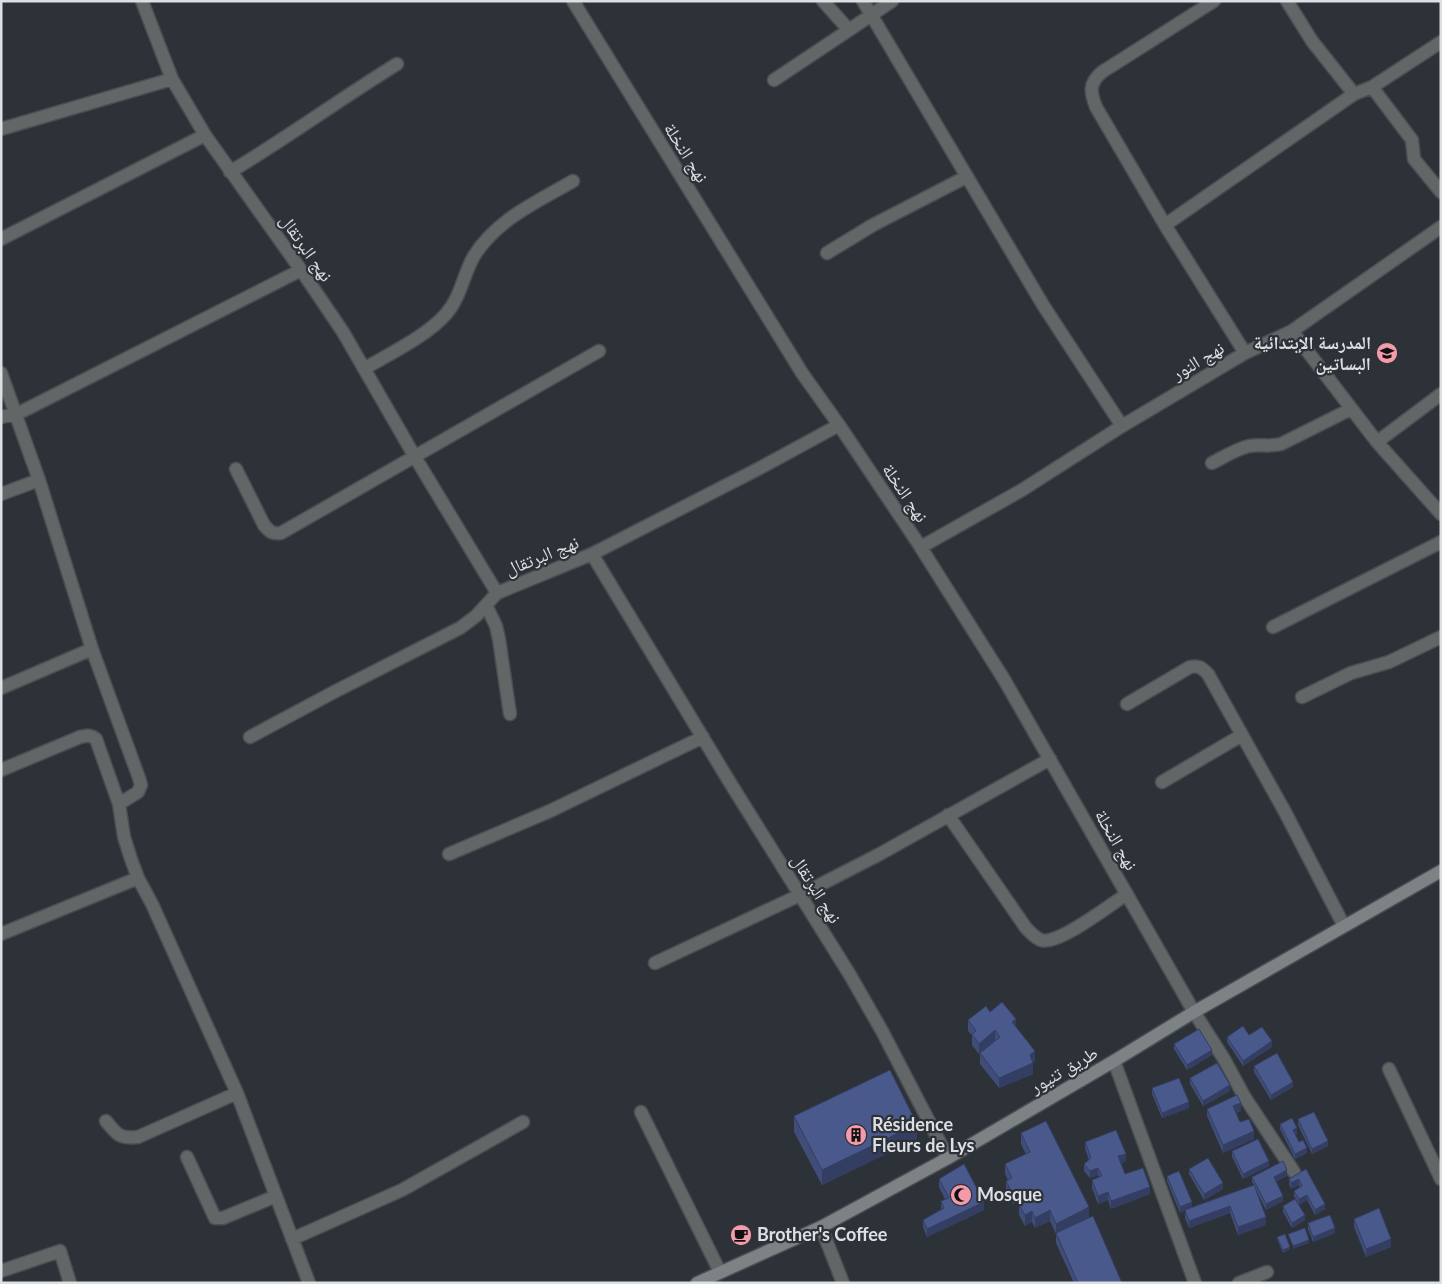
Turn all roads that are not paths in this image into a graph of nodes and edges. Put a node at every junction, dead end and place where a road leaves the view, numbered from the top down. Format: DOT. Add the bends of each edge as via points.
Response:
graph roads {
  1 [pos="142,1"];
  2 [pos="573,1"];
  3 [pos="823,1"];
  4 [pos="863,1"];
  5 [pos="892,1"];
  6 [pos="1214,1"];
  7 [pos="1287,1"];
  8 [pos="870,15"];
  9 [pos="849,30"];
  10 [pos="1441,42"];
  11 [pos="397,64"];
  12 [pos="172,79"];
  13 [pos="774,80"];
  14 [pos="1372,87"];
  15 [pos="1354,94"];
  16 [pos="1,128"];
  17 [pos="205,135"];
  18 [pos="230,172"];
  19 [pos="966,177"];
  20 [pos="573,181"];
  21 [pos="1441,192"];
  22 [pos="1164,225"];
  23 [pos="1441,227"];
  24 [pos="1,239"];
  25 [pos="827,253"];
  26 [pos="301,270"];
  27 [pos="1292,331"];
  28 [pos="599,351"];
  29 [pos="1245,353"];
  30 [pos="364,369"];
  31 [pos="1,373"];
  32 [pos="1441,394"];
  33 [pos="1351,409"];
  34 [pos="17,414"];
  35 [pos="1,417"];
  36 [pos="839,425"];
  37 [pos="1122,426"];
  38 [pos="1377,442"];
  39 [pos="414,457"];
  40 [pos="1212,463"];
  41 [pos="236,469"];
  42 [pos="39,480"];
  43 [pos="1,494"];
  44 [pos="1441,514"];
  45 [pos="1441,542"];
  46 [pos="921,547"];
  47 [pos="592,554"];
  48 [pos="497,594"];
  49 [pos="486,605"];
  50 [pos="1273,627"];
  51 [pos="1441,637"];
  52 [pos="92,649"];
  53 [pos="1,688"];
  54 [pos="1302,697"];
  55 [pos="1127,704"];
  56 [pos="510,714"];
  57 [pos="1242,735"];
  58 [pos="250,737"];
  59 [pos="702,737"];
  60 [pos="1050,759"];
  61 [pos="1,770"];
  62 [pos="1162,782"];
  63 [pos="119,804"];
  64 [pos="948,815"];
  65 [pos="448,854"];
  66 [pos="1441,871"];
  67 [pos="138,878"];
  68 [pos="1127,894"];
  69 [pos="800,895"];
  70 [pos="1344,926"];
  71 [pos="1,934"];
  72 [pos="655,963"];
  73 [pos="1194,1012"];
  74 [pos="1114,1061"];
  75 [pos="1388,1069"];
  76 [pos="237,1093"];
  77 [pos="641,1112"];
  78 [pos="106,1121"];
  79 [pos="523,1122"];
  80 [pos="187,1157"];
  81 [pos="948,1158"];
  82 [pos="1294,1172"];
  83 [pos="1441,1179"];
  84 [pos="276,1196"];
  85 [pos="821,1227"];
  86 [pos="292,1239"];
  87 [pos="1,1271"];
  88 [pos="720,1272"];
  89 [pos="1267,1272"];
  90 [pos="70,1283"];
  91 [pos="308,1283"];
  92 [pos="697,1283"];
  93 [pos="844,1283"];
  94 [pos="1195,1283"];
  95 [pos="1239,1283"];
  1 -- 12 [label="street, نهج البرتقال"];
  2 -- 36 [label="street, نهج النخلة" via="787,349"];
  3 -- 9 [label="street"];
  4 -- 8 [label="street"];
  5 -- 8 [label="street"];
  6 -- 22 [label="street" via="1102,72 1092,84 1096,108"];
  7 -- 15 [label="street" via="1312,41"];
  8 -- 9 [label="street"];
  8 -- 19 [label="street"];
  9 -- 13 [label="street"];
  10 -- 14 [label="street"];
  11 -- 18 [label="street"];
  12 -- 16 [label="street"];
  12 -- 17 [label="street, نهج البرتقال"];
  14 -- 15 [label="street"];
  14 -- 21 [label="street" via="1412,140 1414,159"];
  15 -- 22 [label="street"];
  17 -- 18 [label="street, نهج البرتقال"];
  17 -- 24 [label="street"];
  18 -- 26 [label="street, نهج البرتقال"];
  19 -- 25 [label="street"];
  19 -- 37 [label="street" via="1043,305"];
  20 -- 30 [label="street" via="510,217 495,230 474,257 457,299 446,314 429,329"];
  22 -- 29 [label="street"];
  23 -- 27 [label="street, نهج النور"];
  26 -- 30 [label="street, نهج البرتقال"];
  26 -- 34 [label="street"];
  27 -- 29 [label="street, نهج النور"];
  27 -- 33 [label="street"];
  28 -- 39 [label="street"];
  29 -- 37 [label="street, نهج النور"];
  30 -- 39 [label="street, نهج البرتقال"];
  31 -- 34 [label="street"];
  32 -- 38 [label="street"];
  33 -- 38 [label="street"];
  33 -- 40 [label="street" via="1281,444 1249,446"];
  34 -- 35 [label="street"];
  34 -- 42 [label="street"];
  36 -- 46 [label="street, نهج النخلة"];
  36 -- 47 [label="street"];
  37 -- 46 [label="street, نهج النور" via="1022,490"];
  38 -- 44 [label="street"];
  39 -- 41 [label="street" via="274,534 264,525"];
  39 -- 48 [label="street, نهج البرتقال"];
  42 -- 43 [label="street"];
  42 -- 52 [label="street"];
  45 -- 50 [label="street"];
  46 -- 60 [label="street, نهج النخلة"];
  47 -- 48 [label="street, نهج البرتقال"];
  47 -- 59 [label="street, نهج البرتقال"];
  48 -- 49 [label="street"];
  49 -- 56 [label="street" via="499,639"];
  49 -- 58 [label="street" via="460,628"];
  51 -- 54 [label="street" via="1388,662 1351,673"];
  52 -- 53 [label="street"];
  52 -- 63 [label="street" via="141,785 138,792"];
  55 -- 57 [label="street" via="1190,667 1202,667"];
  57 -- 62 [label="street"];
  57 -- 70 [label="street"];
  59 -- 65 [label="street" via="550,811"];
  59 -- 69 [label="street, نهج البرتقال"];
  60 -- 64 [label="street"];
  60 -- 68 [label="street, نهج النخلة"];
  61 -- 63 [label="street" via="80,737 93,736"];
  63 -- 67 [label="street" via="124,837"];
  64 -- 68 [label="street" via="1026,928 1042,941 1065,935"];
  64 -- 69 [label="street"];
  66 -- 70 [label="main road, طريق تنيور"];
  67 -- 71 [label="street"];
  67 -- 76 [label="street"];
  68 -- 73 [label="street, نهج النخلة"];
  69 -- 72 [label="street"];
  69 -- 81 [label="street, نهج البرتقال" via="882,1031"];
  70 -- 73 [label="main road, طريق تنيور"];
  73 -- 74 [label="main road, طريق تنيور"];
  73 -- 82 [label="street, نهج النخلة"];
  74 -- 81 [label="main road, طريق تنيور"];
  74 -- 94 [label="street"];
  75 -- 83 [label="street"];
  76 -- 78 [label="street" via="138,1137 126,1138 116,1134"];
  76 -- 84 [label="street"];
  77 -- 88 [label="street"];
  79 -- 86 [label="street" via="402,1190"];
  80 -- 84 [label="street" via="216,1218"];
  81 -- 85 [label="main road, طريق تنيور"];
  84 -- 86 [label="street"];
  85 -- 88 [label="main road, طريق تنيور"];
  85 -- 93 [label="street"];
  86 -- 91 [label="street"];
  87 -- 90 [label="street" via="60,1251"];
  88 -- 92 [label="main road, طريق تنيور"];
  89 -- 95 [label="street"];
}
